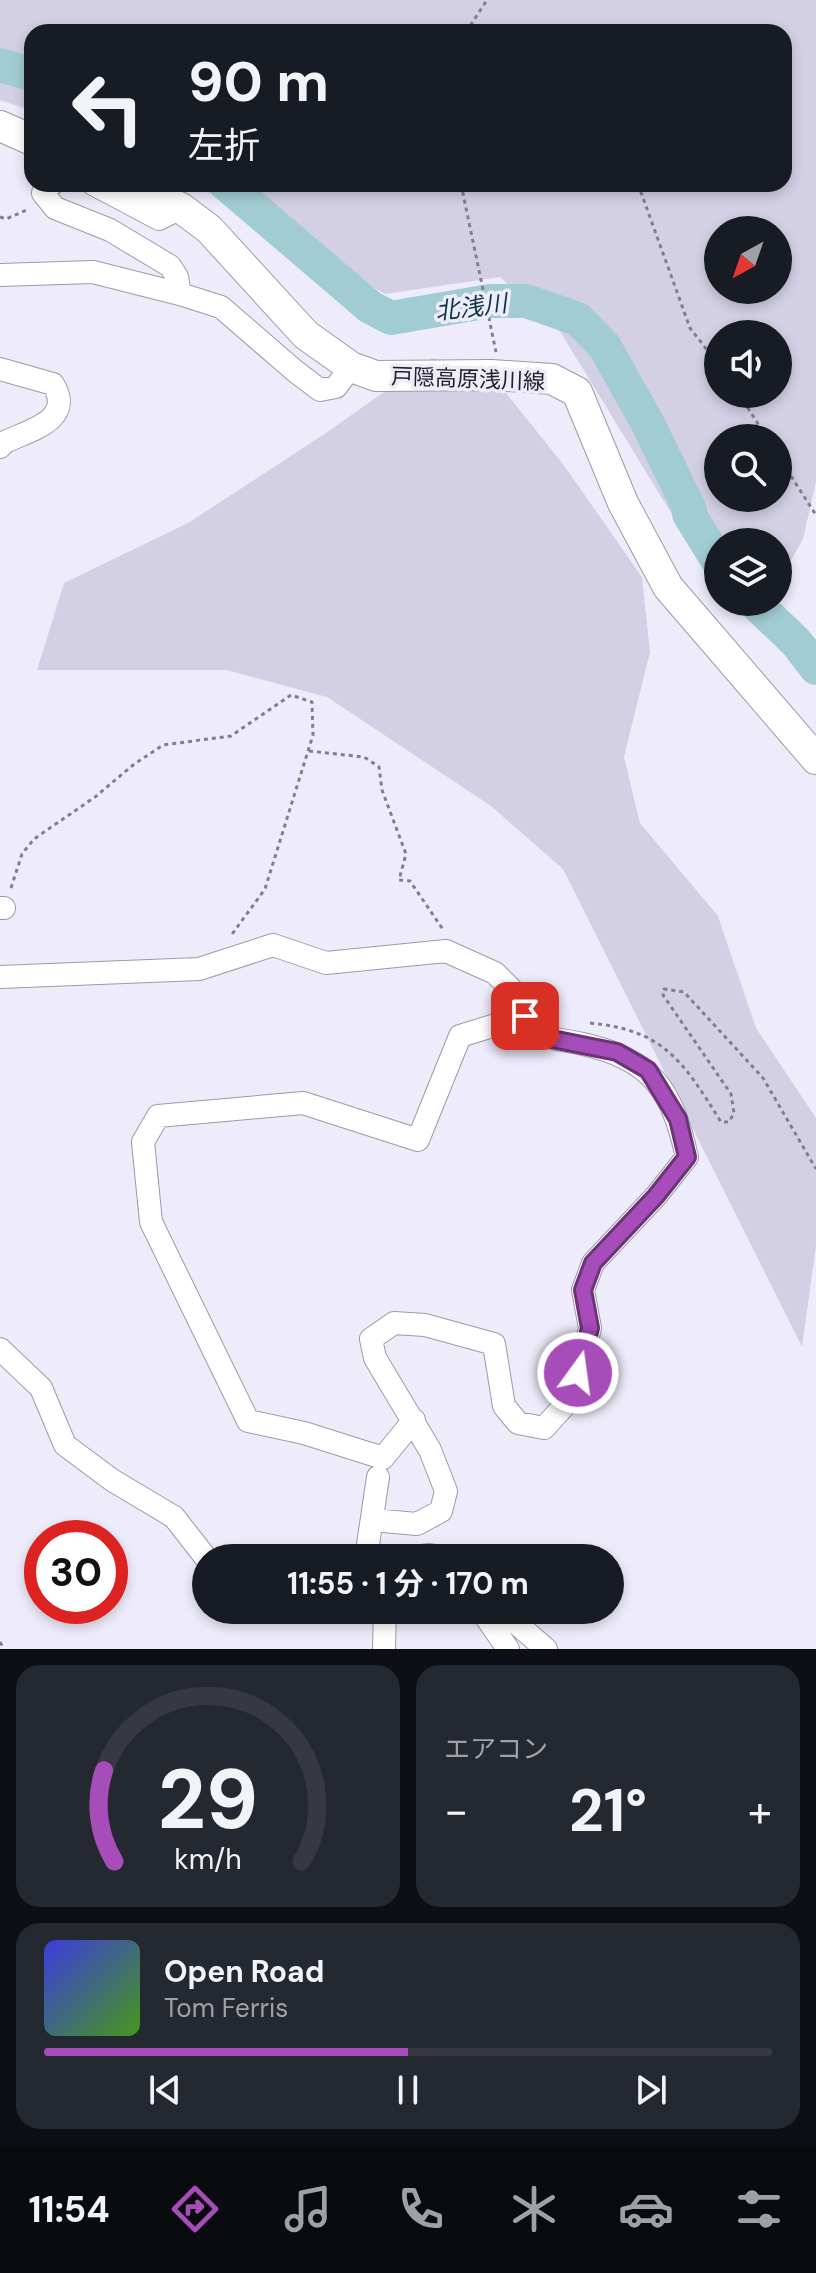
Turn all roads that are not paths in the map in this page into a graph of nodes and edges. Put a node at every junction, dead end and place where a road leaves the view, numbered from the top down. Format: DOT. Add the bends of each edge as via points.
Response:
graph roads {
  1 [pos="0,126"];
  2 [pos="24,136"];
  3 [pos="108,192"];
  4 [pos="147,192"];
  5 [pos="50,193"];
  6 [pos="181,208"];
  7 [pos="0,275"];
  8 [pos="180,294"];
  9 [pos="351,367"];
  10 [pos="0,369"];
  11 [pos="0,447"];
  12 [pos="816,759"];
  13 [pos="0,977"];
  14 [pos="525,1016"];
  15 [pos="0,1349"];
  16 [pos="414,1420"];
  17 [pos="378,1477"];
  18 [pos="372,1520"];
  19 [pos="195,1544"];
  20 [pos="368,1544"];
  21 [pos="385,1624"];
  22 [pos="491,1624"];
  23 [pos="517,1624"];
  24 [pos="384,1649"];
  25 [pos="508,1649"];
  26 [pos="546,1649"];
  1 -- 2 [label="main road"];
  3 -- 6 [label="street" via="159,219"];
  4 -- 6 [label="main road, 戸隠高原浅川線"];
  5 -- 8 [label="street" via="55,208 110,230 170,266"];
  6 -- 9 [label="main road, 戸隠高原浅川線" via="209,229 306,335"];
  7 -- 8 [label="street" via="93,272"];
  8 -- 9 [label="street" via="221,307 320,390 336,387"];
  9 -- 12 [label="main road, 戸隠高原浅川線" via="376,376 552,379 577,392 623,503 668,587"];
  10 -- 11 [label="street" via="53,384 59,409 53,419"];
  13 -- 14 [label="street" via="199,969 273,945 326,963 442,951 495,973 512,990"];
  14 -- 16 [label="street" via="540,1034 617,1052 648,1070 678,1119 687,1157 593,1263 583,1290 590,1328 573,1396 544,1428 518,1423 504,1406 494,1344 425,1325 394,1323 371,1339 375,1358"];
  14 -- 16 [label="street" via="460,1036 418,1140 303,1103 158,1116 143,1142 151,1222 248,1421 383,1458"];
  15 -- 19 [label="street" via="41,1388 65,1445 174,1517"];
  16 -- 18 [label="street" via="446,1491 441,1511 417,1524"];
  17 -- 18 [label="street"];
  18 -- 20 [label="street"];
  21 -- 24 [label="street"];
  22 -- 25 [label="street"];
  23 -- 26 [label="street"];
}
